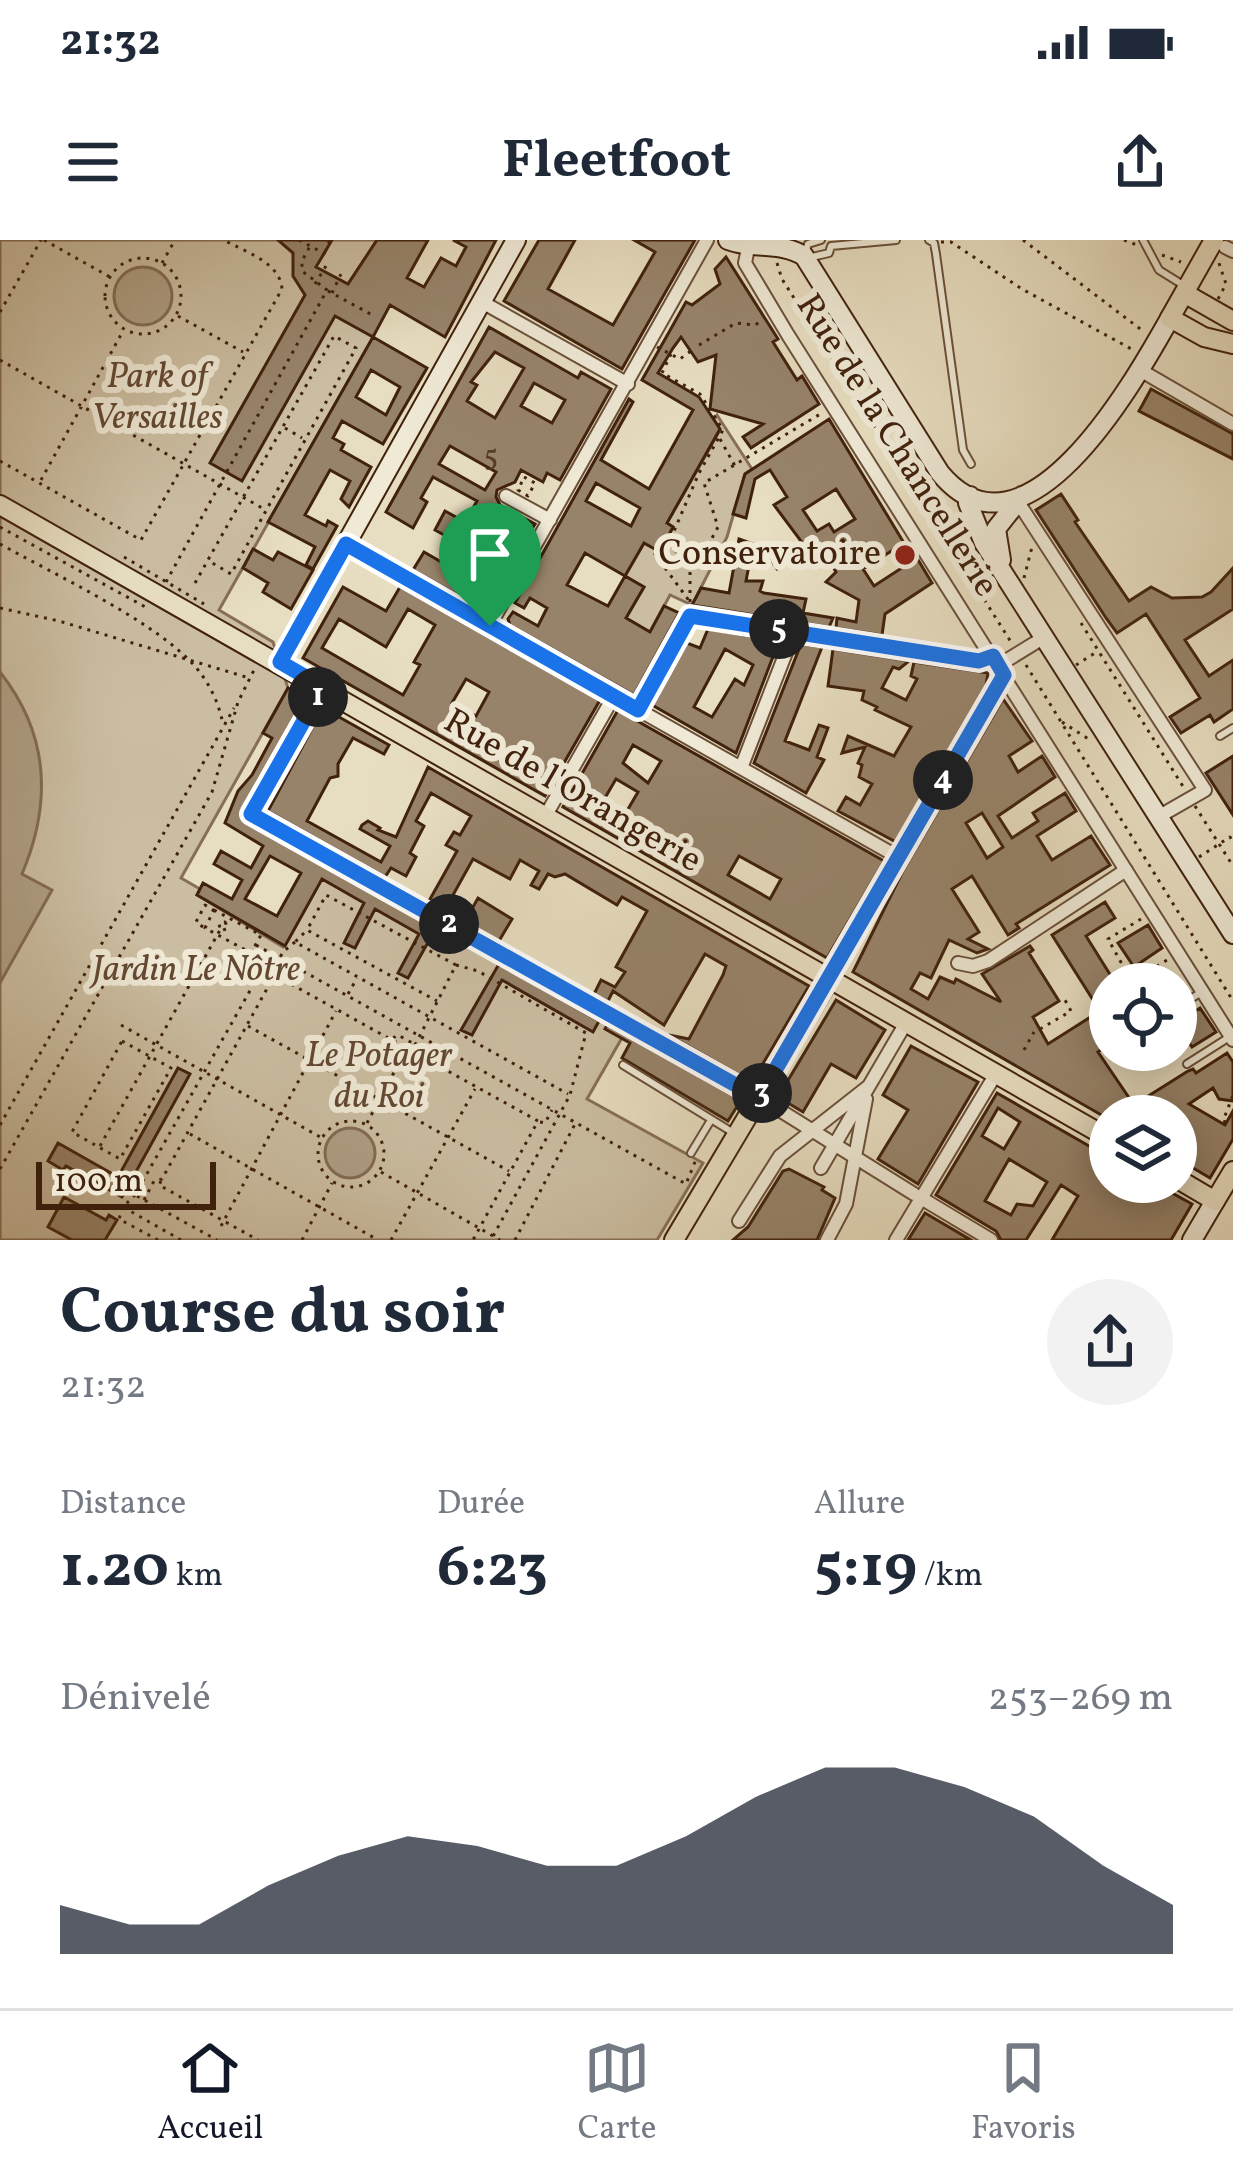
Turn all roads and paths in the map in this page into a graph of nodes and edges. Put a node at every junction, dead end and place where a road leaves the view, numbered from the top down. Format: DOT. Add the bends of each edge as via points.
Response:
graph roads {
  1 [pos="42,240"];
  2 [pos="175,240"];
  3 [pos="224,240"];
  4 [pos="299,240"];
  5 [pos="516,240"];
  6 [pos="707,240"];
  7 [pos="728,240"];
  8 [pos="896,240"];
  9 [pos="1023,240"];
  10 [pos="1143,240"];
  11 [pos="851,241"];
  12 [pos="825,242"];
  13 [pos="931,242"];
  14 [pos="331,244"];
  15 [pos="310,246"];
  16 [pos="1224,246"];
  17 [pos="748,248"];
  18 [pos="804,256"];
  19 [pos="162,263"];
  20 [pos="326,266"];
  21 [pos="776,267"];
  22 [pos="1199,269"];
  23 [pos="341,274"];
  24 [pos="110,277"];
  25 [pos="315,284"];
  26 [pos="1226,284"];
  27 [pos="1185,290"];
  28 [pos="330,292"];
  29 [pos="1220,295"];
  30 [pos="482,302"];
  31 [pos="0,312"];
  32 [pos="777,313"];
  33 [pos="176,315"];
  34 [pos="374,316"];
  35 [pos="1170,318"];
  36 [pos="1233,321"];
  37 [pos="124,329"];
  38 [pos="1147,334"];
  39 [pos="650,343"];
  40 [pos="823,344"];
  41 [pos="1233,344"];
  42 [pos="699,346"];
  43 [pos="691,351"];
  44 [pos="809,353"];
  45 [pos="246,354"];
  46 [pos="671,354"];
  47 [pos="0,359"];
  48 [pos="1143,364"];
  49 [pos="628,384"];
  50 [pos="82,405"];
  51 [pos="833,406"];
  52 [pos="1233,424"];
  53 [pos="283,428"];
  54 [pos="719,437"];
  55 [pos="305,440"];
  56 [pos="0,461"];
  57 [pos="186,462"];
  58 [pos="971,464"];
  59 [pos="735,466"];
  60 [pos="948,482"];
  61 [pos="40,483"];
  62 [pos="221,484"];
  63 [pos="506,496"];
  64 [pos="970,496"];
  65 [pos="1022,497"];
  66 [pos="245,498"];
  67 [pos="0,505"];
  68 [pos="266,510"];
  69 [pos="550,520"];
  70 [pos="0,527"];
  71 [pos="668,543"];
  72 [pos="984,543"];
  73 [pos="0,544"];
  74 [pos="346,544"];
  75 [pos="209,561"];
  76 [pos="690,561"];
  77 [pos="1044,565"];
  78 [pos="1015,582"];
  79 [pos="195,583"];
  80 [pos="160,595"];
  81 [pos="690,606"];
  82 [pos="0,608"];
  83 [pos="162,616"];
  84 [pos="1081,623"];
  85 [pos="490,626"];
  86 [pos="1014,626"];
  87 [pos="794,632"];
  88 [pos="1043,638"];
  89 [pos="1019,653"];
  90 [pos="1095,653"];
  91 [pos="186,657"];
  92 [pos="280,662"];
  93 [pos="998,665"];
  94 [pos="256,666"];
  95 [pos="1074,666"];
  96 [pos="249,678"];
  97 [pos="1053,678"];
  98 [pos="323,687"];
  99 [pos="1039,687"];
  100 [pos="614,696"];
  101 [pos="238,702"];
  102 [pos="638,710"];
  103 [pos="1060,722"];
  104 [pos="224,726"];
  105 [pos="1233,728"];
  106 [pos="1220,736"];
  107 [pos="1092,741"];
  108 [pos="741,768"];
  109 [pos="1190,798"];
  110 [pos="546,815"];
  111 [pos="1158,817"];
  112 [pos="1233,842"];
  113 [pos="1219,844"];
  114 [pos="898,857"];
  115 [pos="1145,857"];
  116 [pos="1197,857"];
  117 [pos="1233,866"];
  118 [pos="1128,869"];
  119 [pos="214,910"];
  120 [pos="1153,912"];
  121 [pos="200,914"];
  122 [pos="209,919"];
  123 [pos="223,926"];
  124 [pos="243,926"];
  125 [pos="205,928"];
  126 [pos="307,930"];
  127 [pos="1233,934"];
  128 [pos="238,935"];
  129 [pos="295,942"];
  130 [pos="234,944"];
  131 [pos="256,945"];
  132 [pos="271,953"];
  133 [pos="1178,953"];
  134 [pos="279,957"];
  135 [pos="958,963"];
  136 [pos="457,964"];
  137 [pos="275,975"];
  138 [pos="357,978"];
  139 [pos="830,979"];
  140 [pos="1203,992"];
  141 [pos="347,996"];
  142 [pos="1197,996"];
  143 [pos="1064,1000"];
  144 [pos="1233,1000"];
  145 [pos="437,1001"];
  146 [pos="337,1009"];
  147 [pos="427,1018"];
  148 [pos="907,1022"];
  149 [pos="121,1025"];
  150 [pos="248,1026"];
  151 [pos="417,1035"];
  152 [pos="1232,1038"];
  153 [pos="392,1040"];
  154 [pos="157,1045"];
  155 [pos="416,1045"];
  156 [pos="407,1048"];
  157 [pos="1024,1050"];
  158 [pos="151,1057"];
  159 [pos="422,1057"];
  160 [pos="1197,1058"];
  161 [pos="311,1060"];
  162 [pos="622,1065"];
  163 [pos="205,1071"];
  164 [pos="997,1072"];
  165 [pos="219,1079"];
  166 [pos="476,1087"];
  167 [pos="869,1087"];
  168 [pos="570,1095"];
  169 [pos="1233,1095"];
  170 [pos="380,1098"];
  171 [pos="766,1102"];
  172 [pos="552,1109"];
  173 [pos="561,1114"];
  174 [pos="282,1115"];
  175 [pos="711,1120"];
  176 [pos="538,1121"];
  177 [pos="576,1123"];
  178 [pos="1226,1123"];
  179 [pos="0,1124"];
  180 [pos="367,1124"];
  181 [pos="1089,1127"];
  182 [pos="812,1130"];
  183 [pos="188,1133"];
  184 [pos="738,1136"];
  185 [pos="448,1137"];
  186 [pos="322,1138"];
  187 [pos="835,1144"];
  188 [pos="99,1148"];
  189 [pos="693,1155"];
  190 [pos="855,1157"];
  191 [pos="821,1168"];
  192 [pos="0,1169"];
  193 [pos="253,1170"];
  194 [pos="380,1171"];
  195 [pos="1233,1171"];
  196 [pos="511,1172"];
  197 [pos="162,1179"];
  198 [pos="333,1181"];
  199 [pos="1197,1190"];
  200 [pos="418,1192"];
  201 [pos="135,1195"];
  202 [pos="918,1196"];
  203 [pos="144,1200"];
  204 [pos="1215,1201"];
  205 [pos="123,1207"];
  206 [pos="320,1208"];
  207 [pos="739,1221"];
  208 [pos="222,1224"];
  209 [pos="479,1228"];
  210 [pos="492,1238"];
  211 [pos="158,1240"];
  212 [pos="182,1240"];
  213 [pos="217,1240"];
  214 [pos="258,1240"];
  215 [pos="302,1240"];
  216 [pos="378,1240"];
  217 [pos="391,1240"];
  218 [pos="473,1240"];
  219 [pos="500,1240"];
  220 [pos="515,1240"];
  221 [pos="674,1240"];
  222 [pos="827,1240"];
  223 [pos="896,1240"];
  224 [pos="991,1240"];
  225 [pos="1192,1240"];
  1 -- 24 [label="path"];
  1 -- 31 [label="path"];
  2 -- 19 [label="path"];
  3 -- 45 [label="path" via="281,279"];
  4 -- 15 [label="path"];
  5 -- 30 [label="main road"];
  6 -- 39 [label="street"];
  7 -- 17 [label="main road"];
  8 -- 11 [label="lane"];
  9 -- 38 [label="path"];
  10 -- 27 [label="lane" via="1159,270"];
  11 -- 12 [label="lane"];
  12 -- 18 [label="lane" via="808,244"];
  12 -- 18 [label="lane" via="829,253"];
  13 -- 48 [label="path" via="951,242"];
  13 -- 58 [label="lane"];
  14 -- 15 [label="path" via="326,255"];
  15 -- 25 [label="path" via="302,271"];
  16 -- 22 [label="main road"];
  16 -- 26 [label="path"];
  17 -- 18 [label="main road" via="784,247"];
  17 -- 32 [label="street, Rue de la Chancellerie" via="745,263"];
  18 -- 60 [label="main road"];
  19 -- 24 [label="path" via="130,260"];
  19 -- 33 [label="path" via="179,284"];
  20 -- 25 [label="path"];
  21 -- 40 [label="path"];
  22 -- 26 [label="path"];
  22 -- 27 [label="main road"];
  23 -- 28 [label="path"];
  24 -- 37 [label="path" via="105,304"];
  25 -- 28 [label="path"];
  26 -- 29 [label="path"];
  27 -- 35 [label="main road"];
  27 -- 36 [label="main road"];
  28 -- 34 [label="path"];
  28 -- 62 [label="path"];
  30 -- 49 [label="street"];
  30 -- 74 [label="main road"];
  32 -- 42 [label="path" via="755,325 736,322"];
  32 -- 51 [label="street, Rue de la Chancellerie"];
  33 -- 37 [label="path" via="151,333"];
  33 -- 45 [label="path"];
  35 -- 41 [label="main road"];
  35 -- 48 [label="main road"];
  37 -- 50 [label="path"];
  39 -- 46 [label="path"];
  39 -- 49 [label="street"];
  40 -- 44 [label="path"];
  40 -- 86 [label="path" via="1007,635"];
  43 -- 46 [label="path" via="680,359"];
  45 -- 57 [label="path"];
  46 -- 54 [label="path" via="662,373 705,399 723,430"];
  47 -- 50 [label="path"];
  48 -- 52 [label="street"];
  48 -- 65 [label="main road" via="1092,442"];
  49 -- 69 [label="street"];
  50 -- 57 [label="path"];
  50 -- 61 [label="path"];
  51 -- 59 [label="path"];
  51 -- 93 [label="street, Rue de la Chancellerie"];
  53 -- 55 [label="path"];
  53 -- 55 [label="path" via="334,336 356,348"];
  53 -- 66 [label="path"];
  54 -- 59 [label="path"];
  54 -- 71 [label="path"];
  55 -- 68 [label="path"];
  56 -- 61 [label="path"];
  57 -- 61 [label="path" via="141,540"];
  57 -- 62 [label="path"];
  59 -- 76 [label="path" via="704,483 718,527 703,556"];
  60 -- 64 [label="main road"];
  60 -- 72 [label="main road"];
  62 -- 66 [label="path"];
  62 -- 80 [label="path"];
  63 -- 69 [label="street"];
  64 -- 65 [label="main road"];
  64 -- 72 [label="main road"];
  65 -- 78 [label="main road" via="996,529"];
  65 -- 109 [label="street" via="1205,791"];
  66 -- 68 [label="path"];
  66 -- 75 [label="path"];
  67 -- 80 [label="main road, Rue de l'Orangerie"];
  68 -- 75 [label="path" via="231,574"];
  69 -- 85 [label="street"];
  70 -- 83 [label="path"];
  71 -- 76 [label="path"];
  71 -- 81 [label="path" via="655,554"];
  72 -- 78 [label="main road"];
  73 -- 91 [label="path"];
  74 -- 85 [label="street"];
  74 -- 92 [label="main road"];
  75 -- 79 [label="path"];
  76 -- 81 [label="path"];
  77 -- 78 [label="path" via="1032,545"];
  78 -- 88 [label="main road"];
  80 -- 92 [label="main road, Rue de l'Orangerie"];
  81 -- 87 [label="street"];
  81 -- 102 [label="street"];
  82 -- 91 [label="path"];
  84 -- 109 [label="path"];
  85 -- 100 [label="street"];
  87 -- 93 [label="street"];
  87 -- 108 [label="street"];
  88 -- 89 [label="street"];
  88 -- 111 [label="main road"];
  89 -- 93 [label="street"];
  89 -- 99 [label="path"];
  90 -- 95 [label="path"];
  91 -- 96 [label="path"];
  91 -- 104 [label="path" via="216,696"];
  92 -- 98 [label="main road, Rue de l'Orangerie"];
  93 -- 114 [label="street"];
  93 -- 118 [label="street, Rue de la Chancellerie"];
  94 -- 96 [label="path"];
  96 -- 101 [label="path"];
  97 -- 99 [label="path"];
  98 -- 110 [label="main road, Rue de l'Orangerie"];
  98 -- 171 [label="street" via="251,814"];
  99 -- 103 [label="path"];
  100 -- 102 [label="street"];
  100 -- 110 [label="street"];
  101 -- 104 [label="path"];
  101 -- 192 [label="path" via="212,792"];
  102 -- 108 [label="street"];
  103 -- 107 [label="path"];
  103 -- 115 [label="path"];
  104 -- 179 [label="path"];
  105 -- 106 [label="lane"];
  108 -- 114 [label="street"];
  109 -- 111 [label="street"];
  109 -- 113 [label="path"];
  110 -- 139 [label="main road, Rue de l'Orangerie"];
  111 -- 127 [label="main road"];
  112 -- 113 [label="path"];
  113 -- 116 [label="path"];
  113 -- 117 [label="path"];
  114 -- 139 [label="street"];
  115 -- 118 [label="path"];
  115 -- 144 [label="path"];
  118 -- 120 [label="street, Rue de la Chancellerie"];
  118 -- 135 [label="street" via="988,961"];
  119 -- 121 [label="path" via="205,905"];
  119 -- 122 [label="path"];
  119 -- 123 [label="path"];
  120 -- 133 [label="street, Rue de la Chancellerie"];
  120 -- 133 [label="path" via="1108,939 1132,982"];
  121 -- 122 [label="path"];
  121 -- 125 [label="path" via="196,922"];
  122 -- 123 [label="path"];
  122 -- 125 [label="path"];
  123 -- 124 [label="path"];
  123 -- 125 [label="path"];
  123 -- 128 [label="path"];
  123 -- 130 [label="path"];
  123 -- 154 [label="path"];
  124 -- 128 [label="path"];
  124 -- 131 [label="path" via="261,935"];
  126 -- 129 [label="path"];
  126 -- 136 [label="path" via="326,895"];
  126 -- 145 [label="path"];
  128 -- 130 [label="path"];
  129 -- 134 [label="path"];
  129 -- 138 [label="path"];
  130 -- 131 [label="path" via="251,953"];
  131 -- 132 [label="path"];
  132 -- 134 [label="path"];
  132 -- 163 [label="path"];
  133 -- 140 [label="street, Rue de la Chancellerie"];
  134 -- 137 [label="path"];
  134 -- 141 [label="path"];
  136 -- 145 [label="path"];
  136 -- 168 [label="path" via="586,1034"];
  137 -- 146 [label="path"];
  137 -- 150 [label="path"];
  138 -- 141 [label="path"];
  138 -- 147 [label="path"];
  139 -- 148 [label="main road, Rue de l'Orangerie"];
  139 -- 171 [label="main road"];
  140 -- 142 [label="lane"];
  140 -- 152 [label="street, Rue de la Chancellerie"];
  141 -- 151 [label="path"];
  143 -- 157 [label="path" via="1071,1011 1037,1030"];
  145 -- 147 [label="path"];
  146 -- 153 [label="path"];
  146 -- 161 [label="path"];
  147 -- 151 [label="path"];
  147 -- 168 [label="path"];
  148 -- 164 [label="main road, Rue de l'Orangerie"];
  148 -- 167 [label="street"];
  149 -- 154 [label="path"];
  150 -- 161 [label="path"];
  150 -- 165 [label="path"];
  151 -- 155 [label="path"];
  151 -- 172 [label="path"];
  152 -- 160 [label="lane"];
  153 -- 155 [label="path" via="398,1035"];
  153 -- 156 [label="path"];
  154 -- 158 [label="path"];
  154 -- 163 [label="path"];
  155 -- 159 [label="path"];
  156 -- 159 [label="path"];
  156 -- 170 [label="path"];
  158 -- 188 [label="path"];
  158 -- 188 [label="path" via="171,1068 120,1159"];
  158 -- 188 [label="path" via="122,1041 72,1132"];
  159 -- 166 [label="path"];
  161 -- 170 [label="path"];
  161 -- 174 [label="path"];
  162 -- 175 [label="lane"];
  163 -- 165 [label="path"];
  163 -- 201 [label="path"];
  164 -- 181 [label="main road, Rue de l'Orangerie"];
  164 -- 202 [label="street"];
  165 -- 174 [label="path"];
  165 -- 183 [label="path"];
  166 -- 176 [label="path"];
  166 -- 185 [label="path"];
  167 -- 182 [label="street"];
  167 -- 187 [label="street"];
  167 -- 190 [label="street"];
  168 -- 173 [label="path"];
  169 -- 178 [label="path"];
  170 -- 180 [label="path"];
  170 -- 185 [label="path"];
  171 -- 182 [label="street"];
  171 -- 184 [label="main road"];
  172 -- 173 [label="path"];
  172 -- 176 [label="path" via="545,1123"];
  173 -- 177 [label="path"];
  173 -- 210 [label="path"];
  174 -- 186 [label="path"];
  174 -- 193 [label="path"];
  175 -- 184 [label="lane"];
  175 -- 189 [label="lane"];
  176 -- 196 [label="path"];
  177 -- 189 [label="path" via="686,1184 699,1159"];
  177 -- 220 [label="path"];
  180 -- 186 [label="path" via="341,1122"];
  180 -- 194 [label="path" via="383,1145"];
  182 -- 187 [label="street"];
  182 -- 207 [label="street" via="780,1156"];
  183 -- 193 [label="path"];
  183 -- 197 [label="path"];
  184 -- 221 [label="main road"];
  185 -- 196 [label="path"];
  185 -- 200 [label="path"];
  186 -- 198 [label="path" via="320,1166"];
  187 -- 190 [label="street"];
  187 -- 191 [label="street"];
  190 -- 202 [label="street"];
  190 -- 222 [label="street" via="846,1204"];
  193 -- 206 [label="path"];
  193 -- 208 [label="path"];
  194 -- 198 [label="path" via="355,1186"];
  194 -- 200 [label="path"];
  195 -- 204 [label="main road"];
  196 -- 209 [label="path"];
  197 -- 203 [label="path"];
  197 -- 208 [label="path" via="159,1185"];
  198 -- 206 [label="path"];
  199 -- 204 [label="main road"];
  200 -- 209 [label="path"];
  200 -- 217 [label="path"];
  201 -- 203 [label="path"];
  201 -- 205 [label="path"];
  202 -- 223 [label="street"];
  202 -- 224 [label="street"];
  203 -- 213 [label="path"];
  204 -- 225 [label="main road"];
  205 -- 211 [label="path" via="119,1219"];
  205 -- 212 [label="path"];
  206 -- 215 [label="path"];
  206 -- 216 [label="path"];
  208 -- 214 [label="path"];
  209 -- 210 [label="path"];
  209 -- 218 [label="path"];
  210 -- 219 [label="path"];
}
